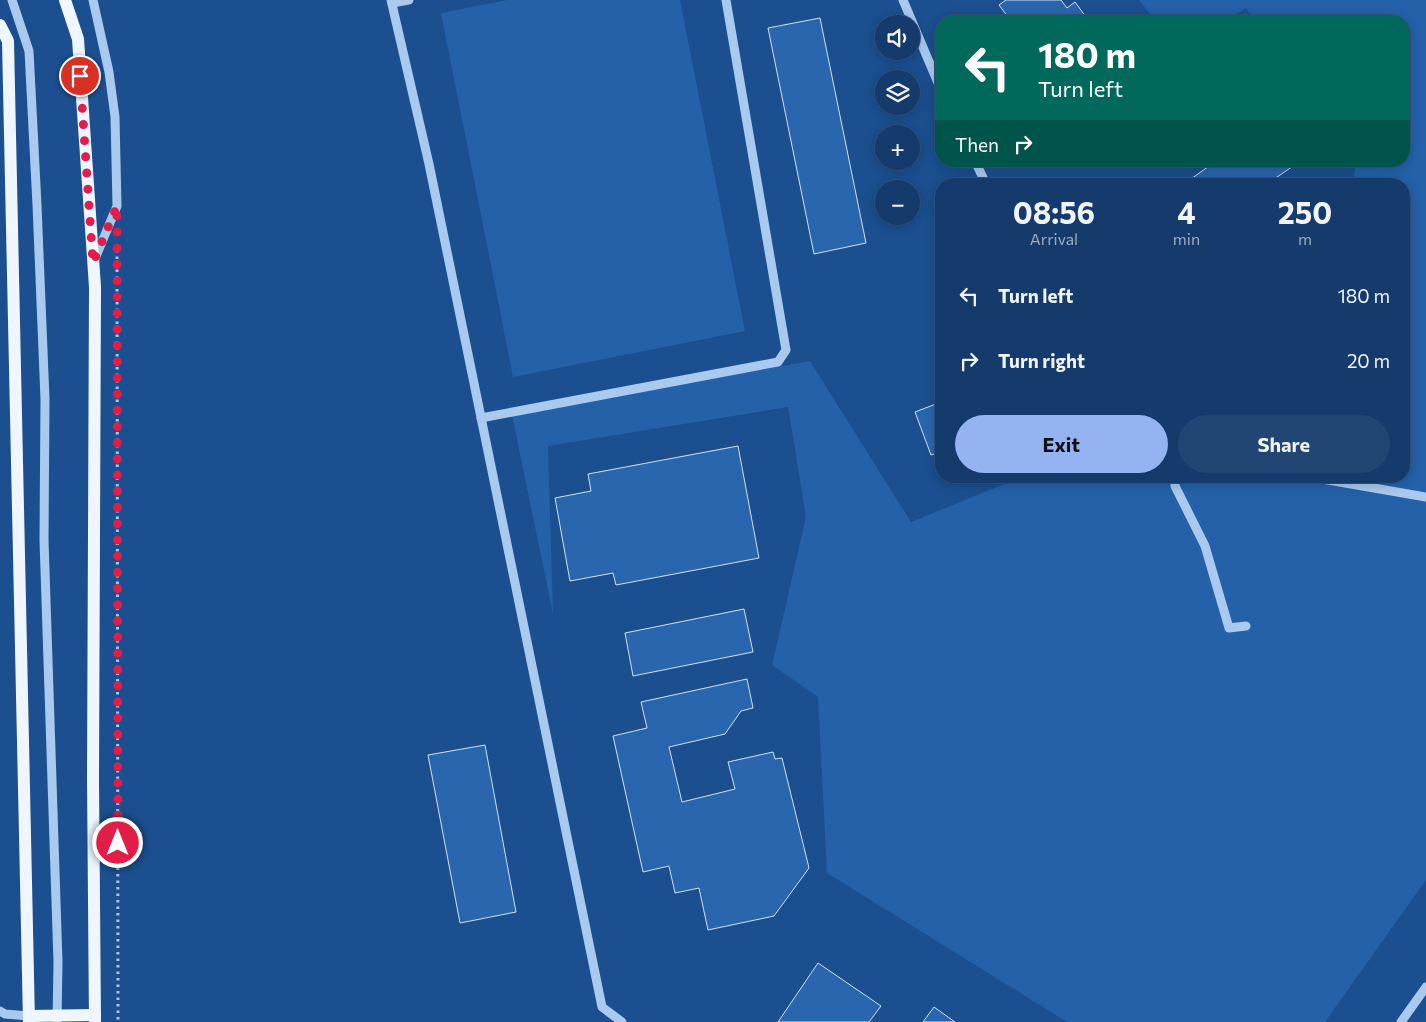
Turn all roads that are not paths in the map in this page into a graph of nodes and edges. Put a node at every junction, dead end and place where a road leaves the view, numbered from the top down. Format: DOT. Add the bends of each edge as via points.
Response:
graph roads {
  1 [pos="12,0"];
  2 [pos="65,0"];
  3 [pos="93,0"];
  4 [pos="409,0"];
  5 [pos="726,0"];
  6 [pos="903,0"];
  7 [pos="392,2"];
  8 [pos="0,25"];
  9 [pos="935,76"];
  10 [pos="93,263"];
  11 [pos="481,418"];
  12 [pos="1175,483"];
  13 [pos="1345,483"];
  14 [pos="1426,497"];
  15 [pos="1246,626"];
  16 [pos="1426,988"];
  17 [pos="0,1011"];
  18 [pos="29,1019"];
  19 [pos="57,1019"];
  20 [pos="95,1019"];
  21 [pos="622,1022"];
  22 [pos="1401,1022"];
  1 -- 19 [label="lane" via="29,51 42,315 44,540 58,952"];
  2 -- 10 [label="main road" via="78,39"];
  3 -- 10 [label="lane" via="115,117 117,206"];
  4 -- 7 [label="lane"];
  5 -- 11 [label="lane" via="786,350 778,362"];
  6 -- 9 [label="lane"];
  7 -- 11 [label="lane"];
  8 -- 18 [label="main road" via="8,41"];
  10 -- 20 [label="main road"];
  11 -- 21 [label="lane" via="602,1007"];
  12 -- 15 [label="lane" via="1205,546 1229,628"];
  13 -- 14 [label="lane"];
  16 -- 22 [label="lane"];
  17 -- 18 [label="lane"];
  18 -- 19 [label="main road"];
  19 -- 20 [label="main road"];
}
